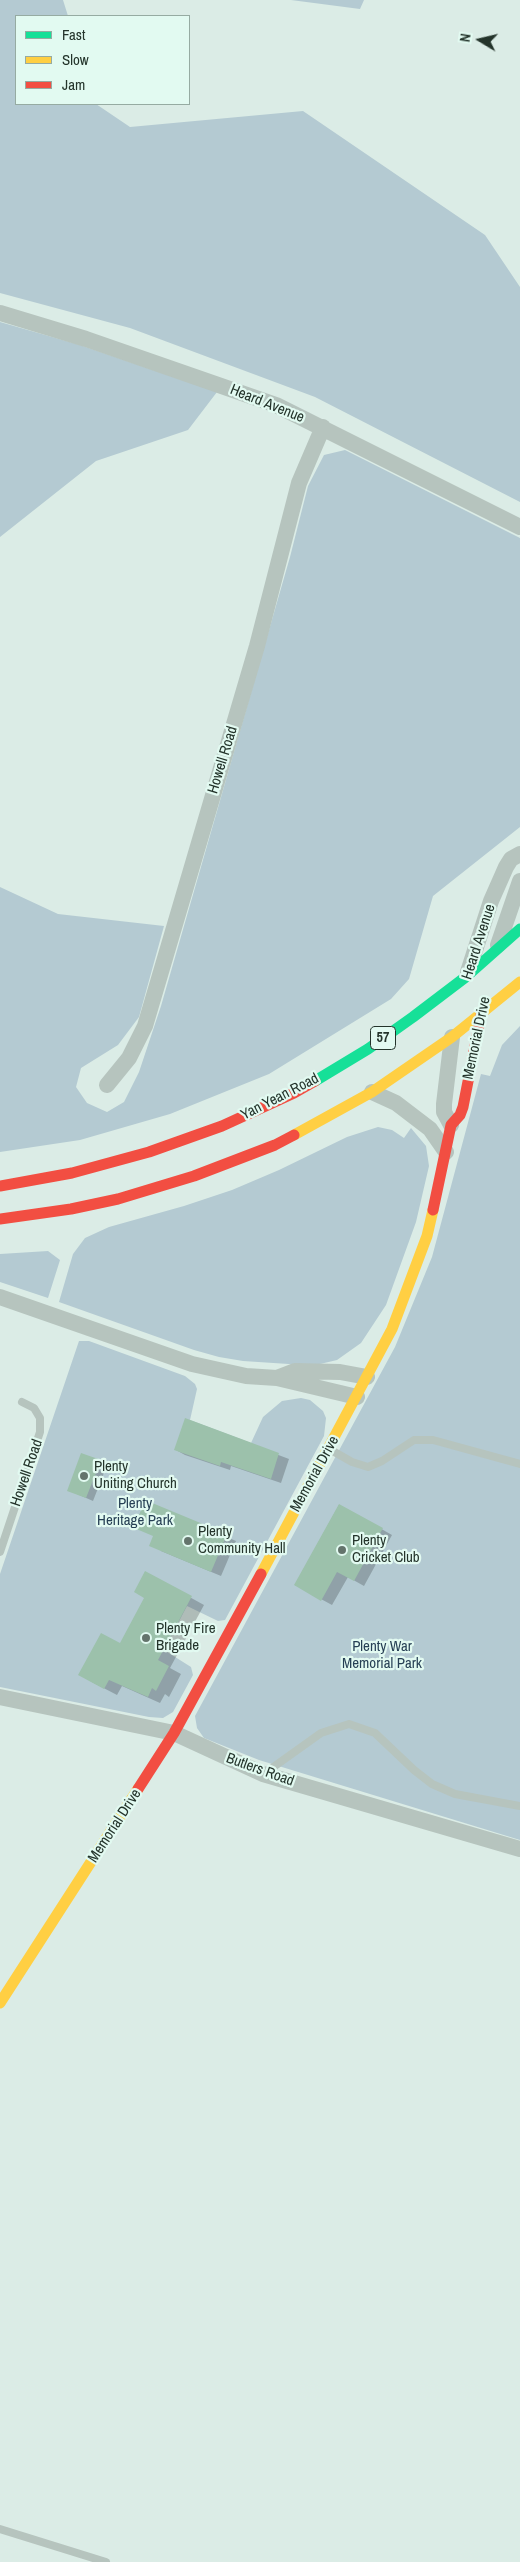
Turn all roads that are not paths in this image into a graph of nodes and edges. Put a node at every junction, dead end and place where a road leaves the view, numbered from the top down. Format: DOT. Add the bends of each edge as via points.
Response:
graph roads {
  1 [pos="0,313"];
  2 [pos="322,427"];
  3 [pos="520,527"];
  4 [pos="520,854"];
  5 [pos="520,881"];
  6 [pos="520,929"];
  7 [pos="498,946"];
  8 [pos="491,974"];
  9 [pos="467,976"];
  10 [pos="520,982"];
  11 [pos="487,991"];
  12 [pos="462,995"];
  13 [pos="481,1015"];
  14 [pos="456,1021"];
  15 [pos="452,1037"];
  16 [pos="107,1085"];
  17 [pos="372,1092"];
  18 [pos="451,1125"];
  19 [pos="446,1152"];
  20 [pos="0,1186"];
  21 [pos="0,1219"];
  22 [pos="0,1297"];
  23 [pos="277,1378"];
  24 [pos="367,1378"];
  25 [pos="357,1397"];
  26 [pos="22,1402"];
  27 [pos="329,1449"];
  28 [pos="520,1464"];
  29 [pos="0,1552"];
  30 [pos="0,1697"];
  31 [pos="174,1733"];
  32 [pos="263,1774"];
  33 [pos="520,1806"];
  34 [pos="520,1849"];
  35 [pos="0,2003"];
  36 [pos="0,2529"];
  37 [pos="106,2562"];
  1 -- 2 [label="street, Heard Avenue" via="86,338 267,402"];
  2 -- 3 [label="street, Heard Avenue"];
  2 -- 16 [label="street, Howell Road" via="299,483 257,646 144,1026 130,1058"];
  4 -- 9 [label="street, Heard Avenue" via="506,866"];
  5 -- 7 [label="street, Heard Avenue"];
  6 -- 7 [label="main road, Yan Yean Road / 57"];
  7 -- 8 [label="main road"];
  7 -- 9 [label="main road, Yan Yean Road / 57"];
  9 -- 12 [label="main road, Heard Avenue"];
  9 -- 20 [label="main road, Yan Yean Road / 57" via="368,1049 294,1093 258,1110 186,1140 110,1164"];
  10 -- 13 [label="main road, 57"];
  11 -- 13 [label="main road, Memorial Drive"];
  13 -- 15 [label="main road, 57"];
  13 -- 18 [label="main road, Memorial Drive" via="463,1107"];
  14 -- 15 [label="main road"];
  15 -- 17 [label="main road, 57"];
  15 -- 18 [label="street, Memorial Drive" via="444,1104 444,1112"];
  17 -- 19 [label="street" via="396,1103 430,1129"];
  17 -- 21 [label="main road, 57" via="276,1144 194,1176 80,1207"];
  18 -- 19 [label="main road, Memorial Drive"];
  19 -- 24 [label="main road, Memorial Drive" via="415,1272"];
  22 -- 23 [label="street" via="192,1364 239,1375"];
  23 -- 24 [label="street" via="295,1370 340,1372"];
  23 -- 25 [label="street"];
  24 -- 25 [label="main road, Memorial Drive"];
  25 -- 27 [label="main road, Memorial Drive"];
  26 -- 29 [label="lane, Howell Road" via="34,1408 40,1418 40,1432"];
  27 -- 28 [label="lane" via="368,1467 382,1462 414,1440 433,1440"];
  27 -- 31 [label="main road, Memorial Drive"];
  30 -- 31 [label="street, Butlers Road"];
  31 -- 32 [label="street, Butlers Road"];
  31 -- 35 [label="main road, Memorial Drive"];
  32 -- 33 [label="lane" via="321,1733 349,1724 375,1733 432,1784 455,1794"];
  32 -- 34 [label="street, Butlers Road"];
  36 -- 37 [label="lane"];
}
